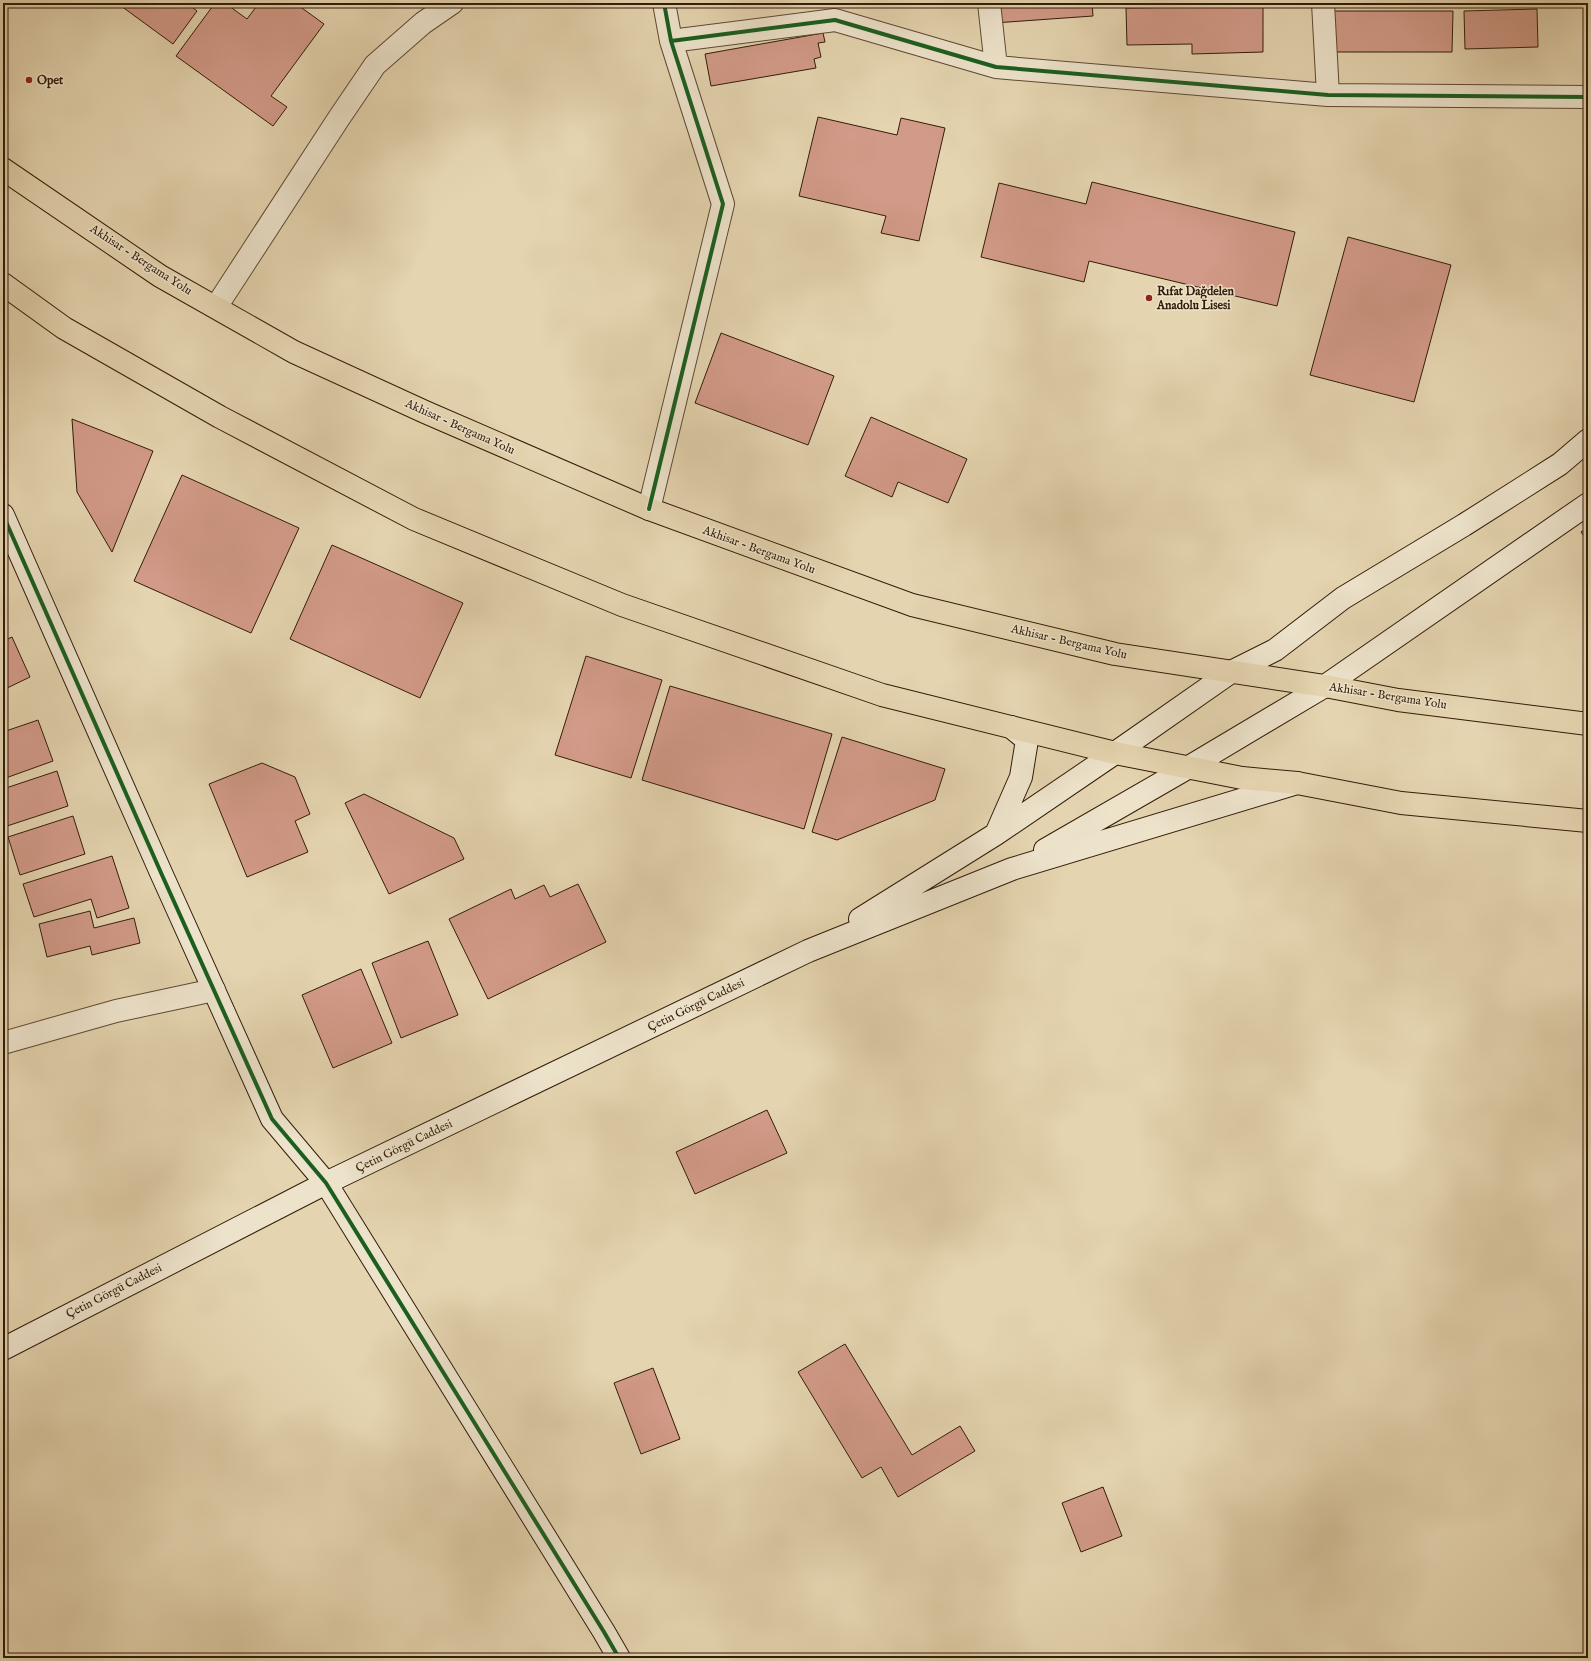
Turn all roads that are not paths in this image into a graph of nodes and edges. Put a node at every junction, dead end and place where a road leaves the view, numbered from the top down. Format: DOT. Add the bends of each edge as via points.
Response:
graph roads {
  1 [pos="452,3"];
  2 [pos="664,3"];
  3 [pos="989,3"];
  4 [pos="1323,3"];
  5 [pos="671,41"];
  6 [pos="996,67"];
  7 [pos="1328,95"];
  8 [pos="1588,98"];
  9 [pos="3,169"];
  10 [pos="3,284"];
  11 [pos="216,307"];
  12 [pos="1588,440"];
  13 [pos="1588,504"];
  14 [pos="649,509"];
  15 [pos="3,515"];
  16 [pos="1231,672"];
  17 [pos="1325,686"];
  18 [pos="1588,724"];
  19 [pos="1011,727"];
  20 [pos="1115,753"];
  21 [pos="1189,767"];
  22 [pos="1297,783"];
  23 [pos="1588,821"];
  24 [pos="996,834"];
  25 [pos="1012,868"];
  26 [pos="808,951"];
  27 [pos="214,990"];
  28 [pos="3,1043"];
  29 [pos="326,1183"];
  30 [pos="3,1349"];
  31 [pos="619,1658"];
  1 -- 11 [label="street" via="423,23 375,65"];
  2 -- 5 [label="street"];
  3 -- 6 [label="street"];
  4 -- 7 [label="street"];
  5 -- 6 [label="street" via="835,20"];
  5 -- 14 [label="street" via="723,204"];
  6 -- 7 [label="street"];
  7 -- 8 [label="street"];
  9 -- 11 [label="main road, Akhisar - Bergama Yolu" via="160,276"];
  10 -- 19 [label="main road" via="64,328 220,417 414,519 652,615 882,695"];
  11 -- 14 [label="main road, Akhisar - Bergama Yolu" via="294,352"];
  12 -- 16 [label="street" via="1560,464 1343,598 1275,650"];
  13 -- 17 [label="street"];
  14 -- 16 [label="main road, Akhisar - Bergama Yolu" via="912,606 1115,654"];
  15 -- 27 [label="street"];
  16 -- 17 [label="main road, Akhisar - Bergama Yolu"];
  16 -- 20 [label="street"];
  17 -- 18 [label="main road, Akhisar - Bergama Yolu" via="1398,700"];
  17 -- 21 [label="street"];
  19 -- 20 [label="main road"];
  19 -- 24 [label="street" via="1027,740 1021,777"];
  20 -- 21 [label="main road"];
  20 -- 24 [label="street"];
  21 -- 22 [label="main road" via="1242,778"];
  21 -- 25 [label="street"];
  22 -- 23 [label="main road" via="1401,803"];
  22 -- 25 [label="street"];
  24 -- 26 [label="street"];
  25 -- 26 [label="street"];
  26 -- 29 [label="street, Çetin Görgü Caddesi"];
  27 -- 28 [label="street" via="116,1012"];
  27 -- 29 [label="street" via="272,1119"];
  29 -- 30 [label="street, Çetin Görgü Caddesi"];
  29 -- 31 [label="street"];
}
